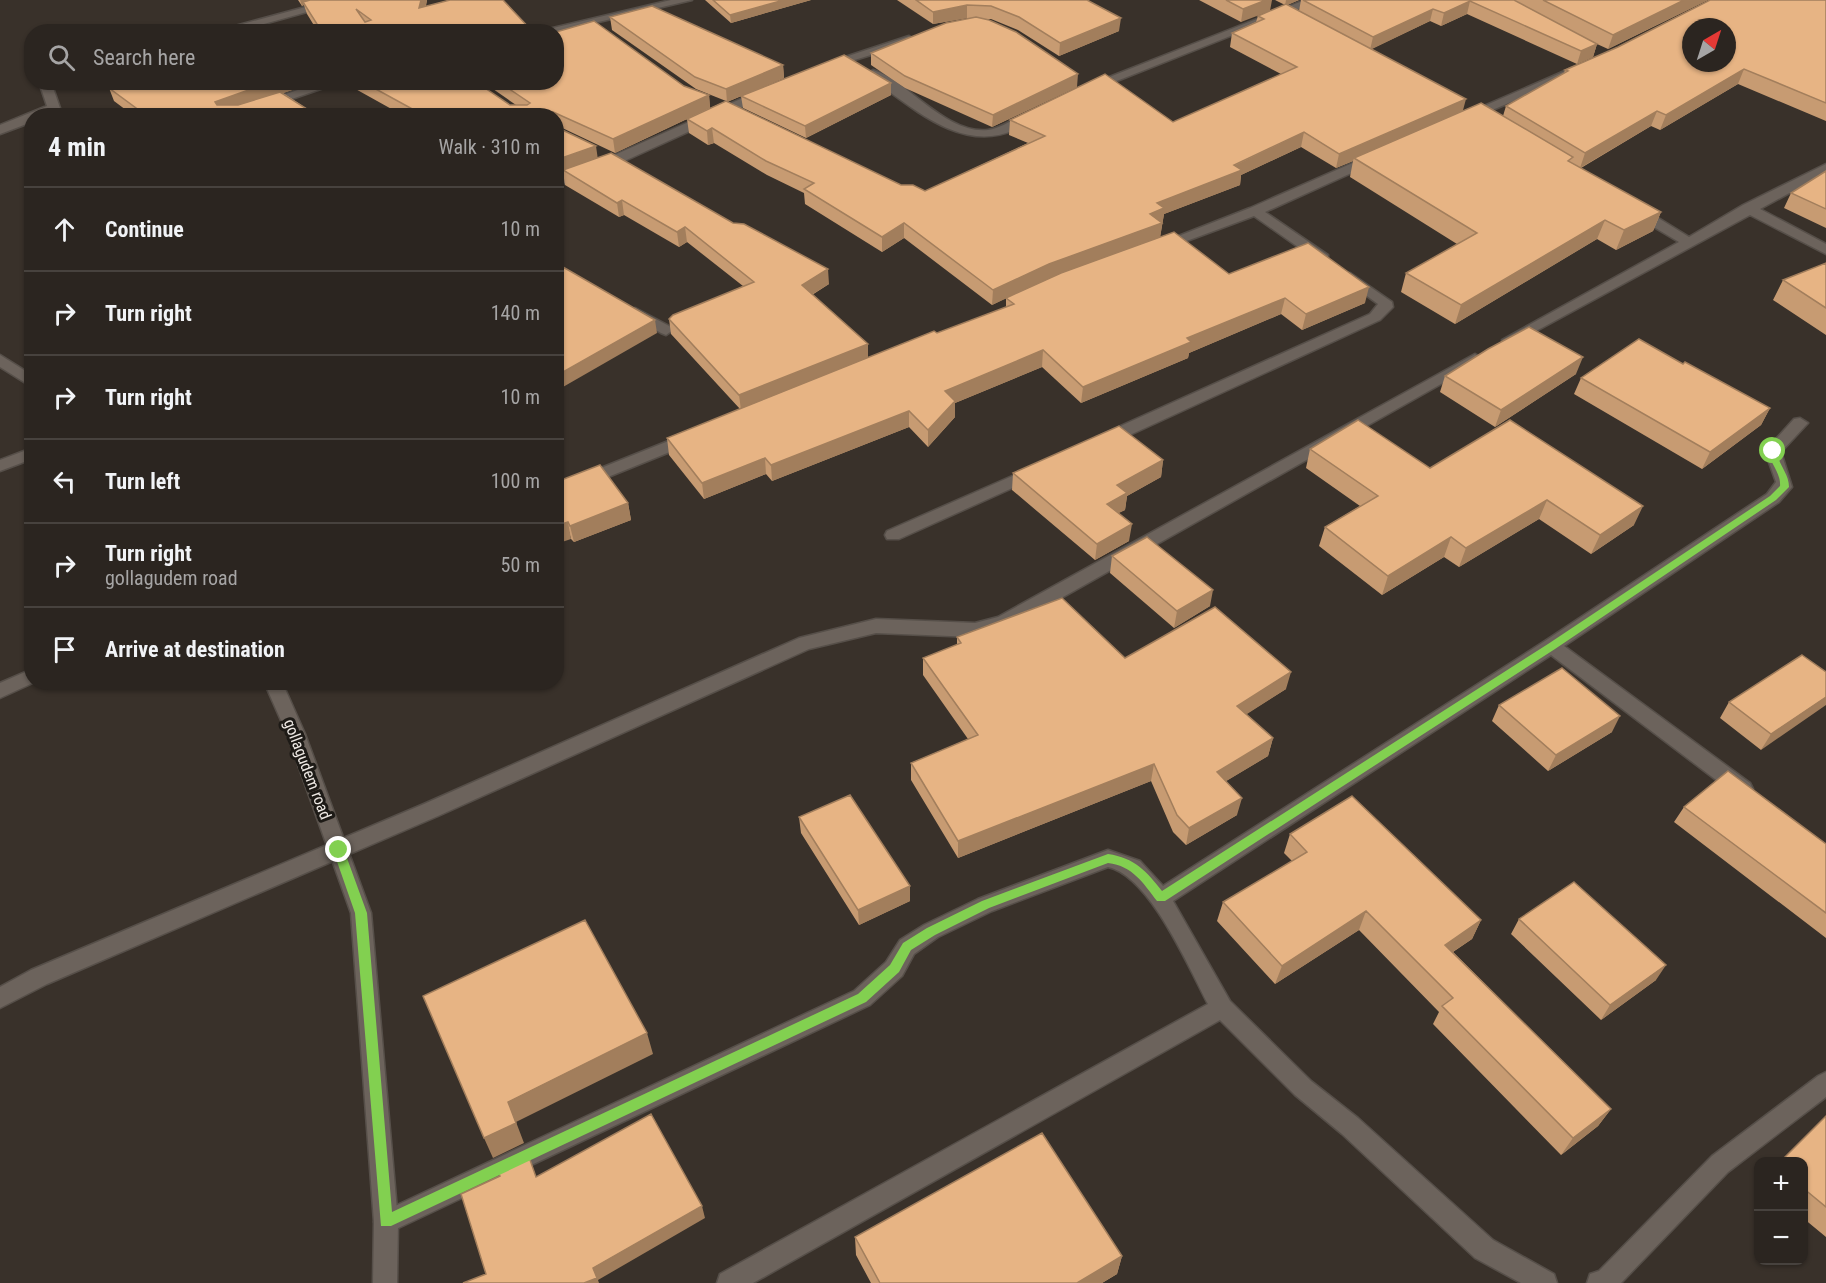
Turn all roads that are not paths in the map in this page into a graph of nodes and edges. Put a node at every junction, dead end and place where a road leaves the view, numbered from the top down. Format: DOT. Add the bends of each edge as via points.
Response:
graph roads {
  1 [pos="344,0"];
  2 [pos="686,0"];
  3 [pos="1316,0"];
  4 [pos="1269,4"];
  5 [pos="1284,12"];
  6 [pos="589,21"];
  7 [pos="1306,23"];
  8 [pos="250,24"];
  9 [pos="564,27"];
  10 [pos="608,34"];
  11 [pos="927,35"];
  12 [pos="1586,66"];
  13 [pos="1083,86"];
  14 [pos="771,89"];
  15 [pos="48,90"];
  16 [pos="317,90"];
  17 [pos="709,101"];
  18 [pos="54,108"];
  19 [pos="263,108"];
  20 [pos="727,108"];
  21 [pos="1040,112"];
  22 [pos="748,118"];
  23 [pos="24,120"];
  24 [pos="1454,122"];
  25 [pos="0,130"];
  26 [pos="596,150"];
  27 [pos="1391,150"];
  28 [pos="620,163"];
  29 [pos="1826,168"];
  30 [pos="564,180"];
  31 [pos="1627,205"];
  32 [pos="1748,208"];
  33 [pos="1255,211"];
  34 [pos="1687,241"];
  35 [pos="1826,250"];
  36 [pos="1144,252"];
  37 [pos="626,307"];
  38 [pos="666,330"];
  39 [pos="0,360"];
  40 [pos="24,376"];
  41 [pos="1800,423"];
  42 [pos="703,432"];
  43 [pos="1086,448"];
  44 [pos="24,456"];
  45 [pos="0,466"];
  46 [pos="1043,467"];
  47 [pos="564,490"];
  48 [pos="893,535"];
  49 [pos="1551,646"];
  50 [pos="24,680"];
  51 [pos="277,690"];
  52 [pos="0,691"];
  53 [pos="1760,802"];
  54 [pos="339,850"];
  55 [pos="1161,898"];
  56 [pos="0,998"];
  57 [pos="1221,1008"];
  58 [pos="1826,1083"];
  59 [pos="386,1222"];
  60 [pos="386,1283"];
  61 [pos="729,1283"];
  62 [pos="1545,1283"];
  63 [pos="1599,1283"];
  1 -- 8 [label="street"];
  2 -- 6 [label="street"];
  3 -- 5 [label="street"];
  4 -- 5 [label="street"];
  5 -- 7 [label="street"];
  5 -- 13 [label="street"];
  6 -- 9 [label="street"];
  6 -- 10 [label="street"];
  11 -- 21 [label="street" via="842,60 956,129 983,135 999,132"];
  12 -- 24 [label="street"];
  14 -- 20 [label="street"];
  15 -- 18 [label="street"];
  16 -- 19 [label="street"];
  17 -- 20 [label="street"];
  20 -- 22 [label="street"];
  20 -- 28 [label="street"];
  23 -- 25 [label="street"];
  26 -- 28 [label="street"];
  27 -- 33 [label="street"];
  28 -- 30 [label="street"];
  29 -- 32 [label="street"];
  31 -- 34 [label="street"];
  32 -- 34 [label="street"];
  32 -- 35 [label="street"];
  33 -- 36 [label="street"];
  33 -- 43 [label="street" via="1385,302 1386,307 1375,317"];
  34 -- 54 [label="street" via="1004,622 975,630 876,626 805,643"];
  37 -- 38 [label="street"];
  39 -- 40 [label="street"];
  41 -- 49 [label="street" via="1773,451 1785,477 1784,487 1773,498"];
  42 -- 47 [label="street"];
  44 -- 45 [label="street"];
  46 -- 48 [label="street"];
  49 -- 53 [label="street"];
  49 -- 55 [label="street"];
  50 -- 52 [label="street"];
  51 -- 54 [label="street, gollagudem road"];
  54 -- 56 [label="street" via="39,976"];
  54 -- 59 [label="street, gollagudem road" via="361,913"];
  55 -- 57 [label="street"];
  55 -- 59 [label="street" via="1139,870 1122,860 1108,858 986,905 907,947 894,969 862,998"];
  57 -- 61 [label="street"];
  57 -- 62 [label="street" via="1303,1088 1484,1249"];
  58 -- 63 [label="street" via="1720,1164 1606,1281"];
  59 -- 60 [label="street, gollagudem road"];
}
